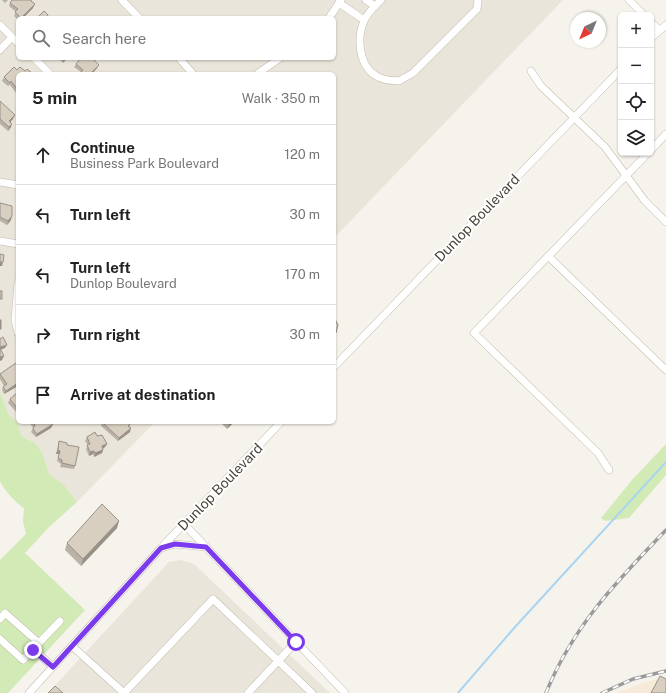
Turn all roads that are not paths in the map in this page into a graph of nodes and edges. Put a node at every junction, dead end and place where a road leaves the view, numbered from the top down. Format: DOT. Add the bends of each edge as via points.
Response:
graph roads {
  1 [pos="122,0"];
  2 [pos="366,0"];
  3 [pos="381,0"];
  4 [pos="478,0"];
  5 [pos="629,0"];
  6 [pos="340,1"];
  7 [pos="375,6"];
  8 [pos="641,12"];
  9 [pos="137,16"];
  10 [pos="330,16"];
  11 [pos="364,20"];
  12 [pos="0,25"];
  13 [pos="654,25"];
  14 [pos="666,25"];
  15 [pos="659,30"];
  16 [pos="654,35"];
  17 [pos="12,37"];
  18 [pos="16,40"];
  19 [pos="0,50"];
  20 [pos="36,60"];
  21 [pos="180,60"];
  22 [pos="277,60"];
  23 [pos="531,71"];
  24 [pos="48,72"];
  25 [pos="191,72"];
  26 [pos="260,72"];
  27 [pos="618,72"];
  28 [pos="574,118"];
  29 [pos="666,134"];
  30 [pos="654,147"];
  31 [pos="645,156"];
  32 [pos="626,176"];
  33 [pos="0,182"];
  34 [pos="16,185"];
  35 [pos="666,222"];
  36 [pos="0,241"];
  37 [pos="16,244"];
  38 [pos="548,256"];
  39 [pos="16,308"];
  40 [pos="16,324"];
  41 [pos="336,365"];
  42 [pos="666,370"];
  43 [pos="279,424"];
  44 [pos="609,470"];
  45 [pos="184,524"];
  46 [pos="206,547"];
  47 [pos="161,548"];
  48 [pos="0,619"];
  49 [pos="60,621"];
  50 [pos="0,639"];
  51 [pos="296,642"];
  52 [pos="39,643"];
  53 [pos="72,646"];
  54 [pos="33,650"];
  55 [pos="278,660"];
  56 [pos="53,667"];
  57 [pos="29,693"];
  58 [pos="124,693"];
  59 [pos="248,693"];
  60 [pos="312,693"];
  61 [pos="345,693"];
  1 -- 9 [label="street"];
  2 -- 7 [label="street"];
  3 -- 7 [label="street"];
  4 -- 11 [label="street" via="478,8 413,72 399,81 380,78 370,71 363,60 359,45"];
  5 -- 8 [label="street"];
  6 -- 10 [label="street"];
  6 -- 11 [label="street"];
  7 -- 11 [label="street"];
  12 -- 17 [label="street"];
  13 -- 15 [label="street"];
  14 -- 15 [label="street"];
  15 -- 16 [label="street"];
  17 -- 18 [label="street"];
  17 -- 19 [label="street"];
  20 -- 24 [label="street"];
  21 -- 25 [label="street"];
  22 -- 26 [label="street"];
  23 -- 28 [label="street" via="541,86"];
  27 -- 28 [label="street, Dunlop Boulevard"];
  28 -- 32 [label="street" via="604,147"];
  28 -- 41 [label="street, Dunlop Boulevard"];
  29 -- 30 [label="street"];
  31 -- 32 [label="street"];
  32 -- 35 [label="street" via="645,201"];
  32 -- 38 [label="street"];
  33 -- 34 [label="street"];
  36 -- 37 [label="street"];
  38 -- 42 [label="street"];
  38 -- 44 [label="street" via="474,332 598,452"];
  39 -- 40 [label="street"];
  43 -- 45 [label="street, Dunlop Boulevard"];
  45 -- 46 [label="street"];
  45 -- 47 [label="street, Dunlop Boulevard"];
  46 -- 47 [label="street" via="175,544"];
  46 -- 51 [label="street"];
  47 -- 53 [label="street, Dunlop Boulevard"];
  48 -- 52 [label="street" via="5,613"];
  49 -- 52 [label="street"];
  50 -- 54 [label="street" via="23,660"];
  51 -- 55 [label="street"];
  51 -- 61 [label="street"];
  52 -- 54 [label="street"];
  53 -- 56 [label="street, Dunlop Boulevard"];
  53 -- 58 [label="street"];
  54 -- 56 [label="street"];
  55 -- 58 [label="street" via="213,599"];
  55 -- 59 [label="street"];
  55 -- 60 [label="street"];
  56 -- 57 [label="street, Dunlop Boulevard"];
}
